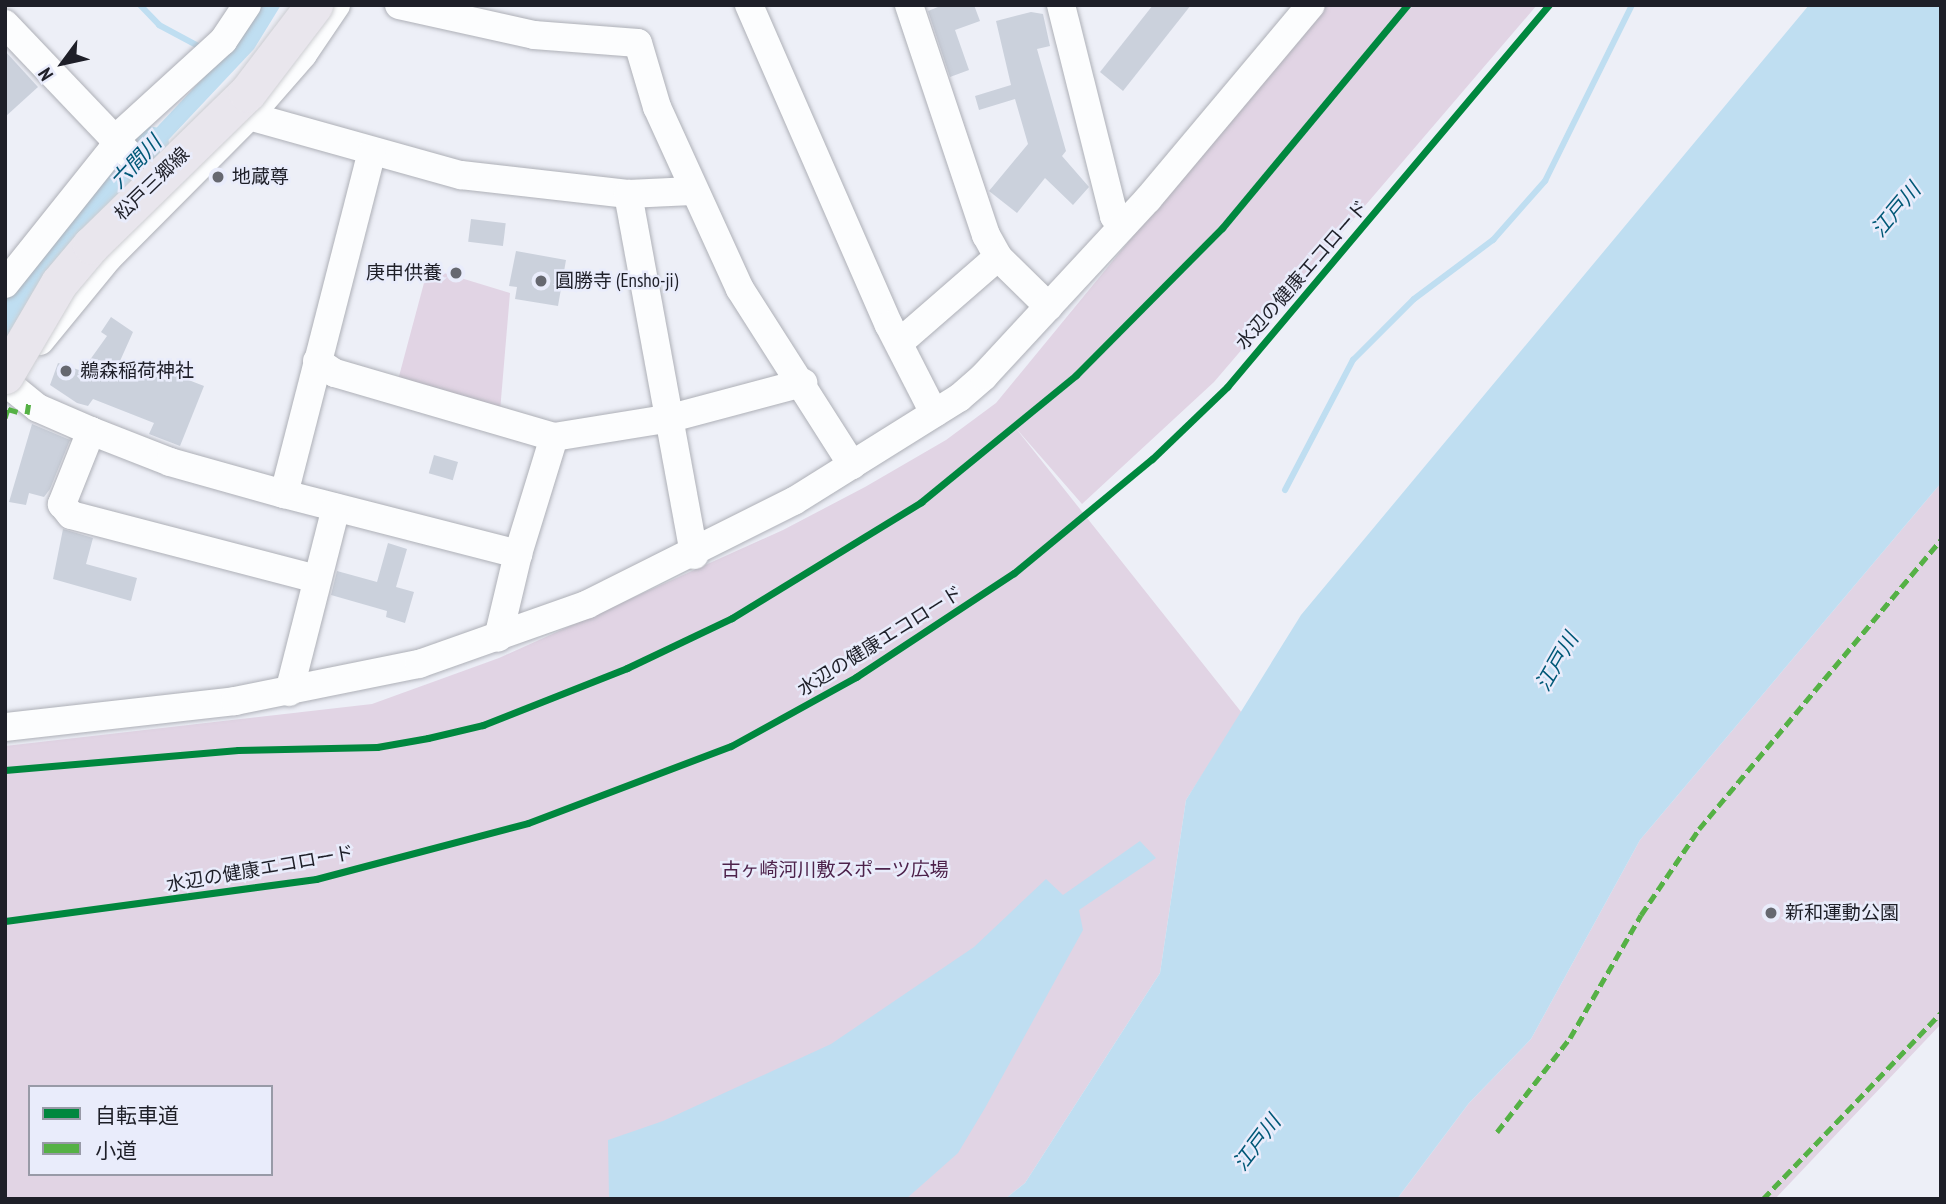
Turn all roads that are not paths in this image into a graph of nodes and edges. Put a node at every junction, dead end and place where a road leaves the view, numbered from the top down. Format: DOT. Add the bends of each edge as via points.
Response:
graph roads {
  1 [pos="247,5"];
  2 [pos="295,5"];
  3 [pos="398,5"];
  4 [pos="749,5"];
  5 [pos="909,5"];
  6 [pos="1061,5"];
  7 [pos="1311,5"];
  8 [pos="325,7"];
  9 [pos="5,24"];
  10 [pos="255,110"];
  11 [pos="115,143"];
  12 [pos="372,152"];
  13 [pos="159,187"];
  14 [pos="692,191"];
  15 [pos="628,194"];
  16 [pos="1124,225"];
  17 [pos="998,257"];
  18 [pos="5,284"];
  19 [pos="1048,307"];
  20 [pos="899,343"];
  21 [pos="317,361"];
  22 [pos="6,382"];
  23 [pos="803,383"];
  24 [pos="934,413"];
  25 [pos="671,418"];
  26 [pos="91,431"];
  27 [pos="554,437"];
  28 [pos="852,465"];
  29 [pos="284,494"];
  30 [pos="336,508"];
  31 [pos="518,554"];
  32 [pos="694,555"];
  33 [pos="317,579"];
  34 [pos="498,638"];
  35 [pos="289,692"];
  36 [pos="5,727"];
  1 -- 11 [label="street" via="210,53"];
  2 -- 10 [label="street" via="263,65"];
  3 -- 14 [label="street" via="534,35 638,43 657,107"];
  4 -- 20 [label="street"];
  5 -- 17 [label="street" via="986,235"];
  6 -- 16 [label="street" via="1114,216"];
  7 -- 16 [label="street"];
  8 -- 10 [label="street"];
  8 -- 22 [label="main road, 松戸三郷線, bridge" via="247,93 90,245 59,283"];
  9 -- 11 [label="street"];
  10 -- 12 [label="street"];
  10 -- 13 [label="street"];
  11 -- 13 [label="street"];
  11 -- 18 [label="street"];
  12 -- 15 [label="street" via="461,175"];
  12 -- 21 [label="street"];
  13 -- 22 [label="street"];
  14 -- 15 [label="street"];
  14 -- 23 [label="street" via="740,289"];
  15 -- 25 [label="street"];
  16 -- 19 [label="street"];
  17 -- 19 [label="street"];
  17 -- 20 [label="street"];
  19 -- 24 [label="street" via="984,376"];
  20 -- 24 [label="street"];
  21 -- 27 [label="street" via="335,373"];
  21 -- 29 [label="street"];
  22 -- 26 [label="street" via="38,408"];
  23 -- 25 [label="street"];
  23 -- 28 [label="street"];
  24 -- 28 [label="street"];
  25 -- 27 [label="street"];
  25 -- 32 [label="street"];
  26 -- 29 [label="street" via="170,462"];
  26 -- 33 [label="street" via="62,504 71,515"];
  27 -- 31 [label="street"];
  28 -- 32 [label="street"];
  29 -- 30 [label="street"];
  30 -- 31 [label="street"];
  30 -- 33 [label="street"];
  31 -- 34 [label="street"];
  32 -- 34 [label="street"];
  33 -- 35 [label="street"];
  34 -- 35 [label="street" via="419,664"];
  35 -- 36 [label="street"];
}
